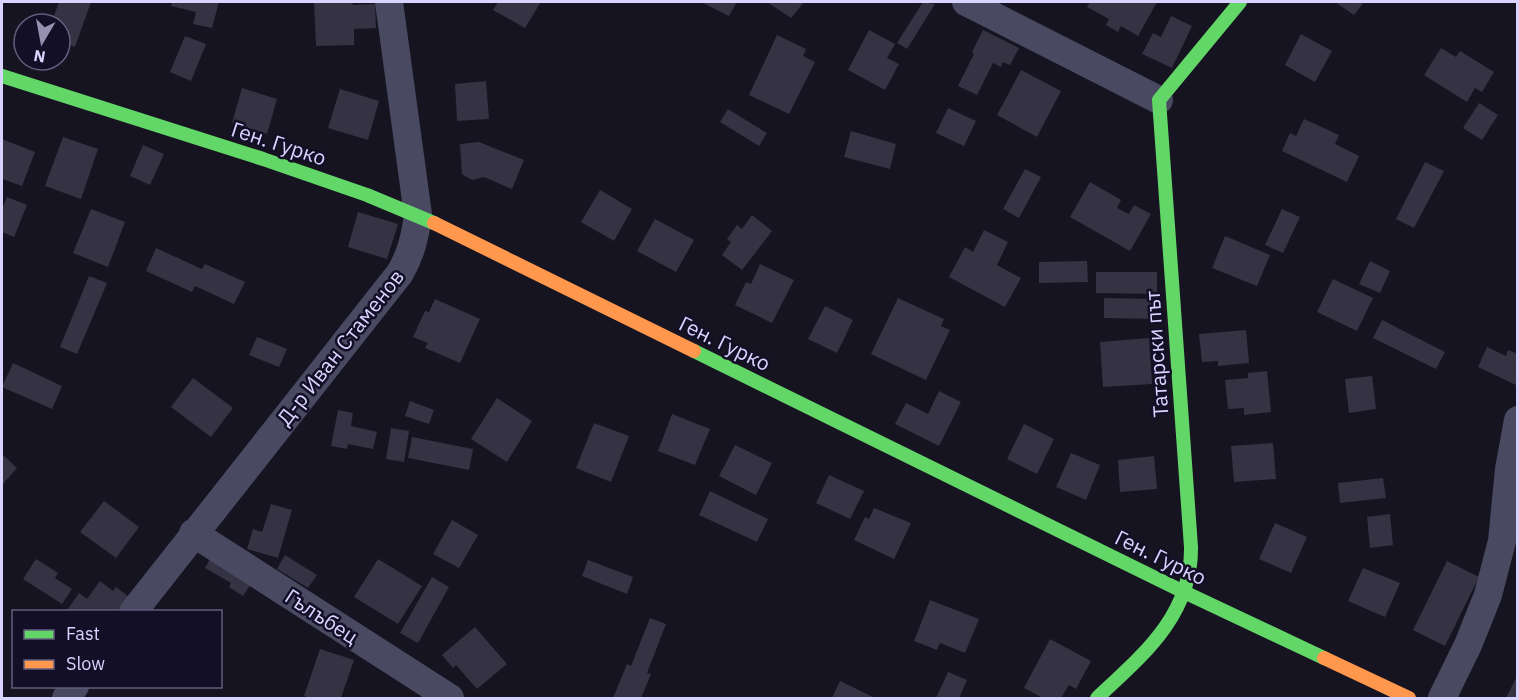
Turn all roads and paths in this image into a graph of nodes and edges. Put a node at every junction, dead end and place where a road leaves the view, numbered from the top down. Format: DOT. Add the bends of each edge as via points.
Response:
graph roads {
  1 [pos="389,2"];
  2 [pos="966,2"];
  3 [pos="1240,2"];
  4 [pos="2,76"];
  5 [pos="1160,100"];
  6 [pos="418,215"];
  7 [pos="1518,420"];
  8 [pos="193,533"];
  9 [pos="1184,592"];
  10 [pos="135,610"];
  11 [pos="450,699"];
  12 [pos="1097,699"];
  13 [pos="1409,699"];
  14 [pos="1442,699"];
  1 -- 6 [label="street, Д-р Иван Стаменов"];
  2 -- 5 [label="street"];
  3 -- 5 [label="street"];
  4 -- 6 [label="street, Ген. Гурко" via="359,191"];
  5 -- 9 [label="street, Татарски път" via="1191,547 1190,573"];
  6 -- 8 [label="street, Д-р Иван Стаменов" via="415,239 400,273"];
  6 -- 9 [label="street, Ген. Гурко"];
  7 -- 14 [label="street" via="1502,541 1488,595"];
  8 -- 10 [label="street, Д-р Иван Стаменов"];
  8 -- 11 [label="street, Гълъбец"];
  9 -- 12 [label="street, Татарски път" via="1173,619 1155,644"];
  9 -- 13 [label="street, Ген. Гурко"];
}
